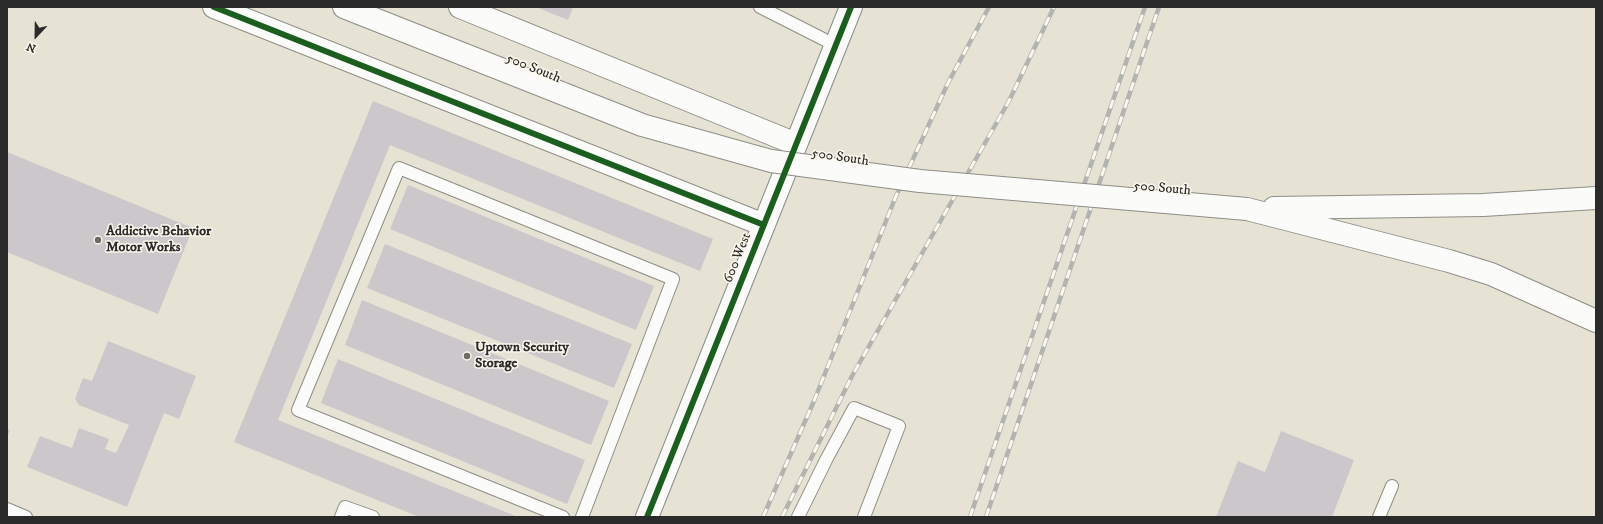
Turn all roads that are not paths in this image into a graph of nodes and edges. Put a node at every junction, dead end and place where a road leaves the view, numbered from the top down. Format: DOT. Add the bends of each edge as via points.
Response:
graph roads {
  1 [pos="214,7"];
  2 [pos="460,7"];
  3 [pos="760,7"];
  4 [pos="851,7"];
  5 [pos="352,10"];
  6 [pos="836,45"];
  7 [pos="796,144"];
  8 [pos="1596,198"];
  9 [pos="1247,209"];
  10 [pos="764,225"];
  11 [pos="1596,321"];
  12 [pos="1392,486"];
  13 [pos="7,510"];
  14 [pos="26,517"];
  15 [pos="342,517"];
  16 [pos="372,517"];
  17 [pos="563,517"];
  18 [pos="582,517"];
  19 [pos="647,517"];
  20 [pos="798,517"];
  21 [pos="864,517"];
  22 [pos="1379,517"];
  1 -- 10 [label="main road"];
  2 -- 7 [label="main road, 500 South"];
  3 -- 6 [label="lane"];
  4 -- 6 [label="main road, 600 West"];
  5 -- 9 [label="main road, 500 South, bridge" via="642,125 771,161 920,181"];
  6 -- 7 [label="main road, 600 West"];
  7 -- 10 [label="main road, 600 West"];
  8 -- 9 [label="main road" via="1483,205"];
  9 -- 11 [label="main road" via="1491,274"];
  10 -- 19 [label="main road, 600 West"];
  12 -- 22 [label="lane"];
  13 -- 14 [label="lane"];
  15 -- 16 [label="lane" via="346,507"];
  17 -- 18 [label="lane" via="298,410 399,168 673,279"];
  20 -- 21 [label="lane" via="854,408 899,426"];
}
